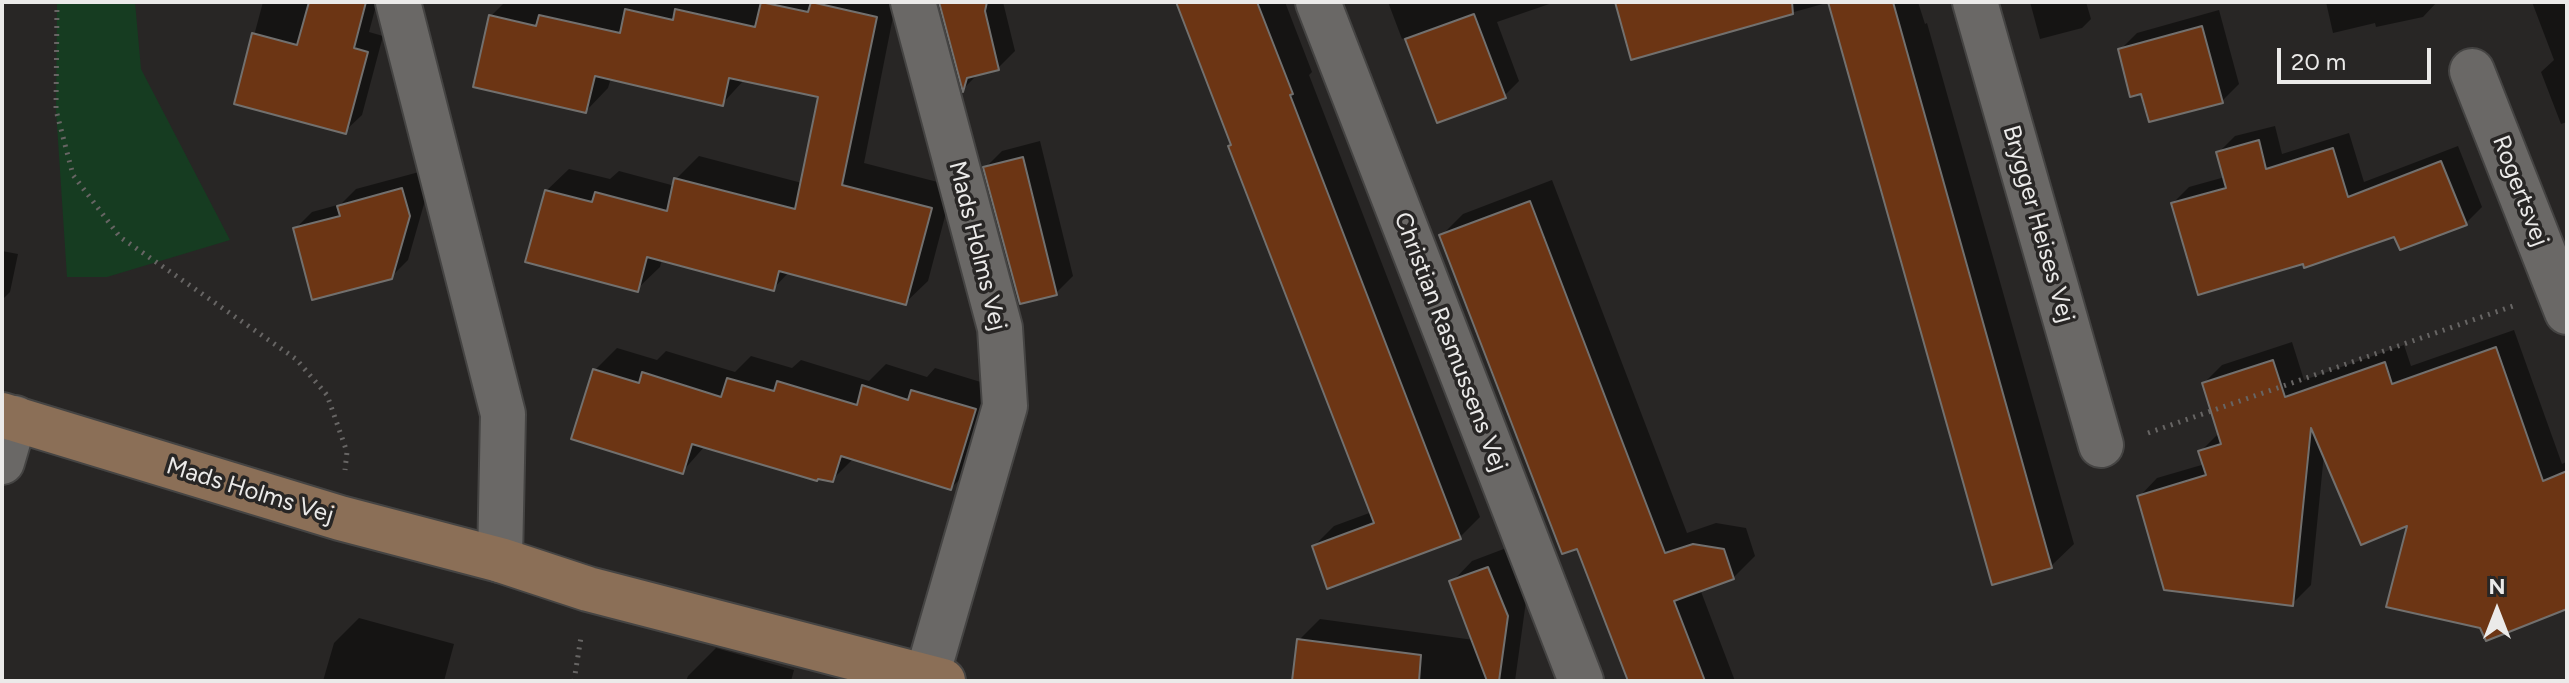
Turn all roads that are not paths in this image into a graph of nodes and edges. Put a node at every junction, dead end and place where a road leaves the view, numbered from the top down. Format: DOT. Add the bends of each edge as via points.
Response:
graph roads {
  1 [pos="398,2"];
  2 [pos="913,2"];
  3 [pos="1318,2"];
  4 [pos="1975,2"];
  5 [pos="2472,71"];
  6 [pos="2563,301"];
  7 [pos="8,417"];
  8 [pos="2101,445"];
  9 [pos="2,462"];
  10 [pos="500,560"];
  11 [pos="935,679"];
  12 [pos="1581,681"];
  1 -- 10 [label="street" via="503,414"];
  2 -- 11 [label="street, Mads Holms Vej" via="1000,328 1005,406"];
  3 -- 12 [label="street, Christian Rasmussens Vej"];
  4 -- 8 [label="street, Brygger Heises Vej"];
  5 -- 6 [label="street, Rogertsvej"];
  7 -- 9 [label="street"];
  7 -- 10 [label="street, Mads Holms Vej" via="340,518"];
  10 -- 11 [label="street, Mads Holms Vej" via="588,589"];
}
